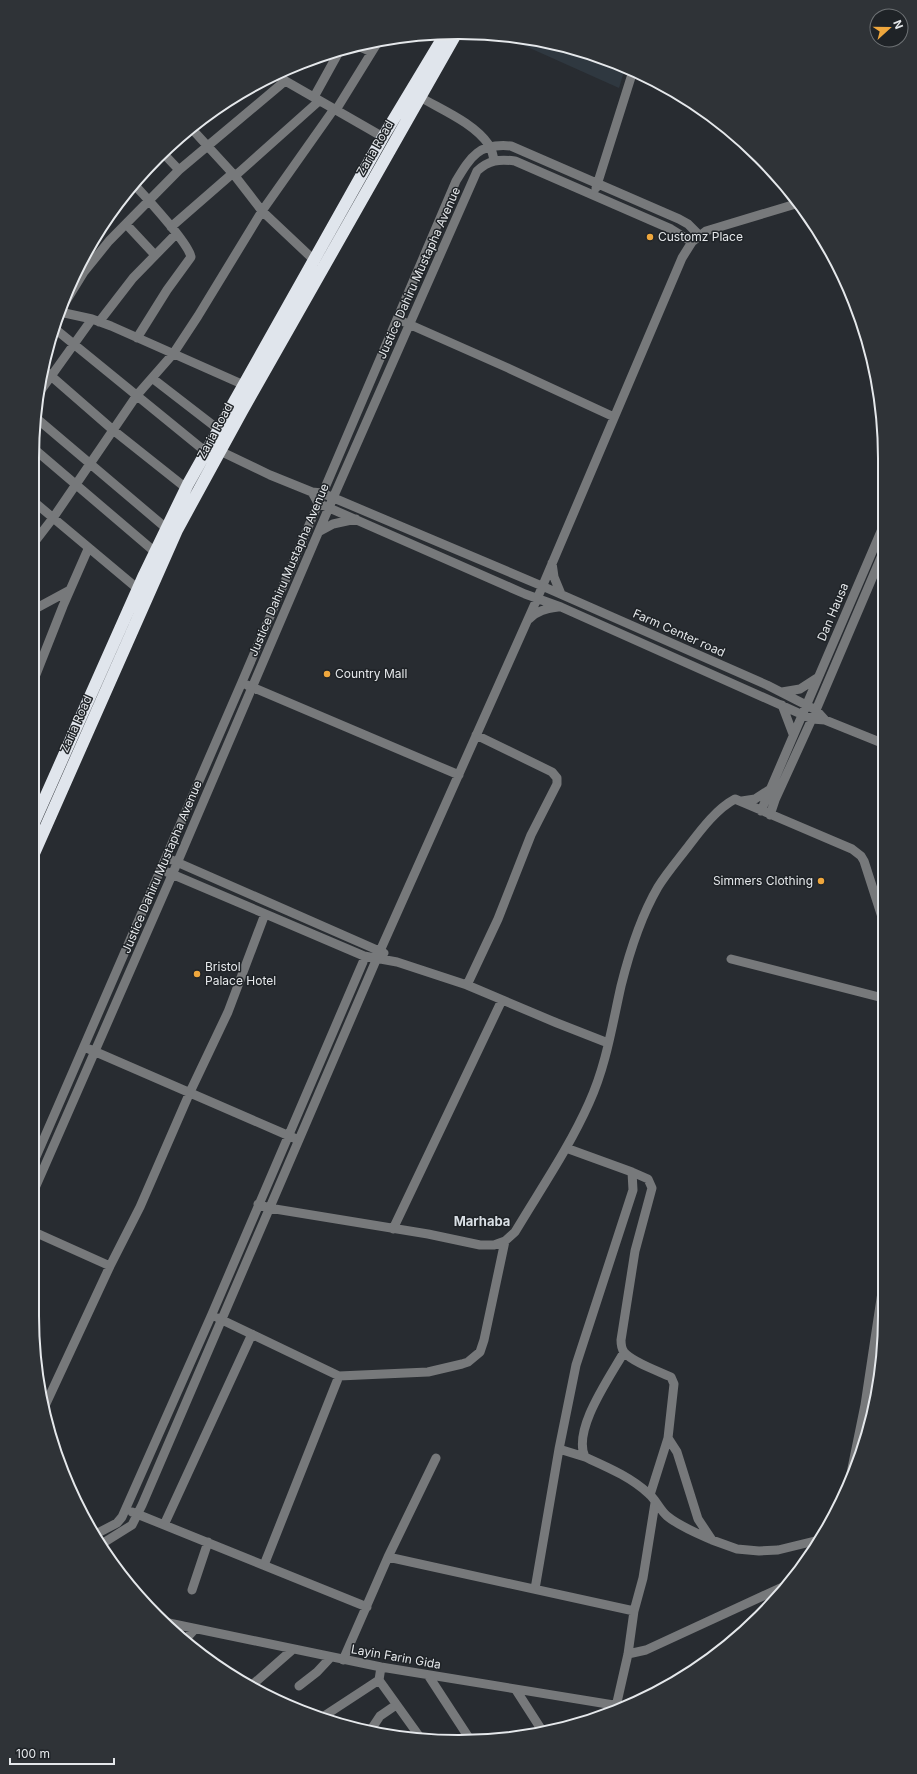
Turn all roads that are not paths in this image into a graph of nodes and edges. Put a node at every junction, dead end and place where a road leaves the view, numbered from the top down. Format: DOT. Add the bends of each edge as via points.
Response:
graph roads {
  1 [pos="453,39"];
  2 [pos="442,40"];
  3 [pos="374,48"];
  4 [pos="366,50"];
  5 [pos="371,52"];
  6 [pos="337,57"];
  7 [pos="631,76"];
  8 [pos="280,79"];
  9 [pos="285,81"];
  10 [pos="420,97"];
  11 [pos="317,99"];
  12 [pos="335,109"];
  13 [pos="195,132"];
  14 [pos="383,137"];
  15 [pos="208,145"];
  16 [pos="490,146"];
  17 [pos="167,157"];
  18 [pos="494,160"];
  19 [pos="180,170"];
  20 [pos="234,174"];
  21 [pos="598,182"];
  22 [pos="138,189"];
  23 [pos="593,195"];
  24 [pos="148,201"];
  25 [pos="792,205"];
  26 [pos="262,211"];
  27 [pos="126,224"];
  28 [pos="174,231"];
  29 [pos="699,235"];
  30 [pos="692,242"];
  31 [pos="156,255"];
  32 [pos="314,260"];
  33 [pos="87,263"];
  34 [pos="90,266"];
  35 [pos="79,281"];
  36 [pos="65,313"];
  37 [pos="397,319"];
  38 [pos="95,320"];
  39 [pos="409,325"];
  40 [pos="59,332"];
  41 [pos="137,338"];
  42 [pos="74,344"];
  43 [pos="172,354"];
  44 [pos="48,373"];
  45 [pos="51,376"];
  46 [pos="152,378"];
  47 [pos="46,383"];
  48 [pos="244,385"];
  49 [pos="137,395"];
  50 [pos="614,417"];
  51 [pos="41,422"];
  52 [pos="218,429"];
  53 [pos="114,430"];
  54 [pos="220,451"];
  55 [pos="206,452"];
  56 [pos="39,453"];
  57 [pos="90,463"];
  58 [pos="75,485"];
  59 [pos="186,488"];
  60 [pos="312,492"];
  61 [pos="322,493"];
  62 [pos="333,498"];
  63 [pos="318,503"];
  64 [pos="39,507"];
  65 [pos="330,507"];
  66 [pos="54,518"];
  67 [pos="356,519"];
  68 [pos="166,528"];
  69 [pos="320,531"];
  70 [pos="39,537"];
  71 [pos="878,538"];
  72 [pos="88,549"];
  73 [pos="155,552"];
  74 [pos="552,560"];
  75 [pos="878,564"];
  76 [pos="542,586"];
  77 [pos="138,589"];
  78 [pos="70,590"];
  79 [pos="561,594"];
  80 [pos="537,599"];
  81 [pos="39,607"];
  82 [pos="561,607"];
  83 [pos="525,622"];
  84 [pos="39,667"];
  85 [pos="818,677"];
  86 [pos="242,682"];
  87 [pos="252,688"];
  88 [pos="782,692"];
  89 [pos="806,704"];
  90 [pos="782,705"];
  91 [pos="816,710"];
  92 [pos="802,714"];
  93 [pos="812,719"];
  94 [pos="825,720"];
  95 [pos="793,734"];
  96 [pos="476,735"];
  97 [pos="878,741"];
  98 [pos="459,775"];
  99 [pos="769,790"];
  100 [pos="742,801"];
  101 [pos="39,808"];
  102 [pos="761,811"];
  103 [pos="770,815"];
  104 [pos="39,842"];
  105 [pos="166,857"];
  106 [pos="177,863"];
  107 [pos="160,869"];
  108 [pos="172,875"];
  109 [pos="878,903"];
  110 [pos="265,914"];
  111 [pos="378,955"];
  112 [pos="731,959"];
  113 [pos="363,962"];
  114 [pos="467,985"];
  115 [pos="878,997"];
  116 [pos="502,1000"];
  117 [pos="608,1043"];
  118 [pos="84,1046"];
  119 [pos="94,1051"];
  120 [pos="190,1092"];
  121 [pos="288,1135"];
  122 [pos="299,1140"];
  123 [pos="566,1148"];
  124 [pos="39,1150"];
  125 [pos="632,1172"];
  126 [pos="39,1180"];
  127 [pos="258,1204"];
  128 [pos="269,1208"];
  129 [pos="393,1229"];
  130 [pos="39,1234"];
  131 [pos="505,1241"];
  132 [pos="110,1266"];
  133 [pos="212,1314"];
  134 [pos="878,1317"];
  135 [pos="222,1320"];
  136 [pos="252,1334"];
  137 [pos="624,1352"];
  138 [pos="339,1376"];
  139 [pos="48,1400"];
  140 [pos="668,1438"];
  141 [pos="559,1449"];
  142 [pos="855,1453"];
  143 [pos="585,1457"];
  144 [pos="436,1458"];
  145 [pos="650,1495"];
  146 [pos="655,1503"];
  147 [pos="125,1509"];
  148 [pos="138,1514"];
  149 [pos="164,1525"];
  150 [pos="99,1532"];
  151 [pos="712,1540"];
  152 [pos="105,1542"];
  153 [pos="208,1542"];
  154 [pos="811,1542"];
  155 [pos="388,1557"];
  156 [pos="264,1565"];
  157 [pos="535,1589"];
  158 [pos="192,1590"];
  159 [pos="775,1590"];
  160 [pos="367,1607"];
  161 [pos="634,1611"];
  162 [pos="175,1625"];
  163 [pos="195,1629"];
  164 [pos="188,1636"];
  165 [pos="292,1650"];
  166 [pos="628,1654"];
  167 [pos="331,1657"];
  168 [pos="343,1660"];
  169 [pos="381,1667"];
  170 [pos="428,1675"];
  171 [pos="379,1680"];
  172 [pos="255,1682"];
  173 [pos="299,1686"];
  174 [pos="516,1690"];
  175 [pos="616,1704"];
  176 [pos="396,1705"];
  177 [pos="607,1708"];
  178 [pos="327,1714"];
  179 [pos="373,1726"];
  180 [pos="540,1727"];
  181 [pos="416,1732"];
  182 [pos="467,1735"];
  1 -- 10 [label="highway, Zaria Road"];
  2 -- 14 [label="highway, Zaria Road"];
  3 -- 5 [label="street"];
  4 -- 5 [label="street"];
  5 -- 12 [label="street"];
  6 -- 11 [label="street"];
  7 -- 21 [label="street"];
  8 -- 9 [label="street"];
  9 -- 11 [label="street"];
  9 -- 15 [label="street"];
  10 -- 16 [label="street" via="463,122"];
  10 -- 54 [label="highway, Zaria Road"];
  11 -- 12 [label="street"];
  11 -- 20 [label="street"];
  12 -- 14 [label="street"];
  12 -- 26 [label="street"];
  13 -- 15 [label="street"];
  14 -- 32 [label="highway, Zaria Road"];
  15 -- 19 [label="street"];
  15 -- 20 [label="street"];
  16 -- 18 [label="street"];
  16 -- 21 [label="street" via="511,146"];
  16 -- 37 [label="street" via="477,152 456,181"];
  17 -- 19 [label="street"];
  18 -- 23 [label="street" via="514,162"];
  18 -- 39 [label="street, Justice Dahiru Mustapha Avenue" via="477,171"];
  19 -- 24 [label="street"];
  20 -- 26 [label="street"];
  20 -- 28 [label="street"];
  21 -- 23 [label="street"];
  21 -- 29 [label="street" via="679,219"];
  22 -- 24 [label="street"];
  23 -- 30 [label="street" via="671,229"];
  24 -- 27 [label="street"];
  24 -- 28 [label="street"];
  25 -- 29 [label="street"];
  26 -- 32 [label="street"];
  26 -- 43 [label="street"];
  27 -- 31 [label="street"];
  27 -- 34 [label="street" via="109,240"];
  28 -- 31 [label="street"];
  28 -- 41 [label="street" via="191,257"];
  29 -- 30 [label="street"];
  30 -- 50 [label="street" via="682,258"];
  31 -- 38 [label="street"];
  32 -- 48 [label="highway, Zaria Road"];
  33 -- 34 [label="street"];
  34 -- 35 [label="street"];
  36 -- 38 [label="street"];
  37 -- 39 [label="street"];
  37 -- 61 [label="street"];
  38 -- 41 [label="street"];
  38 -- 42 [label="street"];
  39 -- 50 [label="street"];
  39 -- 62 [label="street, Justice Dahiru Mustapha Avenue"];
  40 -- 42 [label="street"];
  41 -- 43 [label="street"];
  42 -- 45 [label="street"];
  42 -- 49 [label="street"];
  43 -- 46 [label="street"];
  43 -- 48 [label="street"];
  44 -- 45 [label="street"];
  45 -- 47 [label="street"];
  45 -- 53 [label="street"];
  46 -- 49 [label="street"];
  46 -- 52 [label="street"];
  48 -- 52 [label="highway, Zaria Road"];
  49 -- 53 [label="street"];
  49 -- 55 [label="street"];
  50 -- 74 [label="street"];
  51 -- 57 [label="street"];
  52 -- 55 [label="highway, Zaria Road"];
  53 -- 57 [label="street"];
  53 -- 59 [label="street"];
  54 -- 60 [label="street, Farm Center road"];
  54 -- 104 [label="highway, Zaria Road" via="170,547"];
  55 -- 59 [label="highway, Zaria Road"];
  56 -- 58 [label="street"];
  57 -- 58 [label="street"];
  57 -- 68 [label="street"];
  58 -- 66 [label="street"];
  58 -- 73 [label="street"];
  59 -- 68 [label="highway, Zaria Road"];
  60 -- 61 [label="street, Farm Center road"];
  60 -- 63 [label="street"];
  61 -- 62 [label="street, Farm Center road"];
  61 -- 63 [label="street"];
  62 -- 65 [label="street, Justice Dahiru Mustapha Avenue"];
  62 -- 76 [label="street, Farm Center road"];
  63 -- 65 [label="street"];
  63 -- 86 [label="street"];
  64 -- 66 [label="street"];
  65 -- 67 [label="street"];
  65 -- 69 [label="street, Justice Dahiru Mustapha Avenue"];
  66 -- 70 [label="street"];
  66 -- 72 [label="street"];
  67 -- 69 [label="street" via="332,524"];
  67 -- 80 [label="street"];
  68 -- 73 [label="highway, Zaria Road"];
  69 -- 87 [label="street, Justice Dahiru Mustapha Avenue"];
  71 -- 85 [label="street, Dan Hausa"];
  72 -- 77 [label="street"];
  72 -- 78 [label="street"];
  73 -- 77 [label="highway, Zaria Road"];
  74 -- 76 [label="street"];
  74 -- 79 [label="street" via="554,576"];
  75 -- 91 [label="street, Dan Hausa"];
  76 -- 79 [label="street, Farm Center road"];
  76 -- 80 [label="street"];
  77 -- 101 [label="highway, Zaria Road"];
  78 -- 81 [label="street"];
  78 -- 84 [label="street"];
  79 -- 88 [label="street, Farm Center road"];
  80 -- 82 [label="street"];
  80 -- 83 [label="street"];
  82 -- 83 [label="street" via="536,612"];
  82 -- 90 [label="street"];
  83 -- 96 [label="street"];
  85 -- 88 [label="street" via="800,689"];
  85 -- 89 [label="street, Dan Hausa"];
  86 -- 87 [label="street"];
  86 -- 105 [label="street"];
  87 -- 98 [label="street"];
  87 -- 106 [label="street, Justice Dahiru Mustapha Avenue"];
  88 -- 89 [label="street, Farm Center road"];
  89 -- 91 [label="street, Farm Center road"];
  89 -- 92 [label="street, Dan Hausa"];
  90 -- 92 [label="street"];
  90 -- 95 [label="street"];
  91 -- 93 [label="street, Dan Hausa"];
  91 -- 94 [label="street, Farm Center road"];
  92 -- 93 [label="street"];
  92 -- 95 [label="street, Dan Hausa"];
  93 -- 94 [label="street"];
  93 -- 103 [label="street, Dan Hausa"];
  94 -- 97 [label="street"];
  95 -- 99 [label="street, Dan Hausa"];
  96 -- 98 [label="street"];
  96 -- 114 [label="street" via="552,772 557,778 557,784 531,835 498,919"];
  98 -- 111 [label="street"];
  99 -- 100 [label="street" via="755,799"];
  99 -- 102 [label="street, Dan Hausa"];
  100 -- 102 [label="street"];
  100 -- 117 [label="street" via="735,799 728,803 699,832 658,887 635,941 621,985"];
  102 -- 103 [label="street"];
  103 -- 109 [label="street" via="852,849 861,856 869,872"];
  105 -- 106 [label="street"];
  105 -- 107 [label="street"];
  106 -- 108 [label="street, Justice Dahiru Mustapha Avenue"];
  106 -- 111 [label="street"];
  107 -- 108 [label="street"];
  107 -- 118 [label="street"];
  108 -- 110 [label="street"];
  108 -- 119 [label="street, Justice Dahiru Mustapha Avenue"];
  110 -- 111 [label="street" via="364,956"];
  110 -- 120 [label="street" via="228,1012"];
  111 -- 114 [label="street"];
  111 -- 122 [label="street"];
  112 -- 115 [label="street"];
  113 -- 121 [label="street"];
  114 -- 116 [label="street"];
  116 -- 117 [label="street"];
  116 -- 129 [label="street"];
  117 -- 123 [label="street" via="601,1073"];
  118 -- 119 [label="street"];
  118 -- 124 [label="street"];
  119 -- 120 [label="street"];
  119 -- 126 [label="street, Justice Dahiru Mustapha Avenue"];
  120 -- 121 [label="street"];
  120 -- 132 [label="street" via="140,1207"];
  121 -- 122 [label="street"];
  121 -- 127 [label="street"];
  122 -- 128 [label="street"];
  123 -- 125 [label="street"];
  123 -- 131 [label="street" via="515,1232"];
  125 -- 137 [label="street" via="648,1179 652,1188 635,1252 621,1340"];
  125 -- 141 [label="street" via="633,1190 576,1365"];
  127 -- 128 [label="street"];
  127 -- 133 [label="street"];
  128 -- 129 [label="street"];
  128 -- 135 [label="street"];
  129 -- 131 [label="street" via="480,1245 494,1245"];
  130 -- 132 [label="street"];
  131 -- 138 [label="street" via="484,1340 480,1352 474,1358 462,1364 428,1372"];
  132 -- 139 [label="street"];
  133 -- 135 [label="street"];
  133 -- 147 [label="street"];
  134 -- 142 [label="street"];
  135 -- 136 [label="street"];
  135 -- 148 [label="street"];
  136 -- 138 [label="street"];
  136 -- 149 [label="street"];
  137 -- 140 [label="street" via="673,1380"];
  137 -- 143 [label="street" via="583,1429 581,1444"];
  138 -- 156 [label="street"];
  140 -- 145 [label="street"];
  140 -- 151 [label="street" via="677,1452 701,1526"];
  141 -- 143 [label="street"];
  141 -- 157 [label="street"];
  143 -- 145 [label="street" via="615,1470"];
  144 -- 155 [label="street"];
  145 -- 146 [label="street"];
  146 -- 151 [label="street" via="667,1516"];
  146 -- 161 [label="street" via="643,1578"];
  147 -- 148 [label="street"];
  147 -- 150 [label="street" via="117,1523"];
  148 -- 149 [label="street"];
  148 -- 152 [label="street" via="132,1525"];
  149 -- 153 [label="street"];
  151 -- 154 [label="street" via="737,1550 759,1551 778,1550"];
  153 -- 156 [label="street"];
  153 -- 158 [label="street"];
  155 -- 157 [label="street"];
  155 -- 160 [label="street"];
  156 -- 160 [label="street"];
  157 -- 161 [label="street"];
  159 -- 166 [label="street" via="646,1650"];
  160 -- 168 [label="street"];
  161 -- 166 [label="street"];
  162 -- 163 [label="street, Layin Farin Gida"];
  163 -- 164 [label="street"];
  163 -- 165 [label="street, Layin Farin Gida"];
  165 -- 167 [label="street, Layin Farin Gida"];
  165 -- 172 [label="street"];
  166 -- 175 [label="street"];
  167 -- 168 [label="street, Layin Farin Gida"];
  167 -- 173 [label="street" via="318,1672"];
  168 -- 169 [label="street, Layin Farin Gida"];
  169 -- 170 [label="street, Layin Farin Gida"];
  169 -- 171 [label="street"];
  170 -- 174 [label="street, Layin Farin Gida"];
  170 -- 182 [label="street"];
  171 -- 176 [label="street"];
  171 -- 178 [label="street"];
  174 -- 177 [label="street, Layin Farin Gida"];
  174 -- 180 [label="street"];
  176 -- 179 [label="street" via="380,1716"];
  176 -- 181 [label="street"];
}
